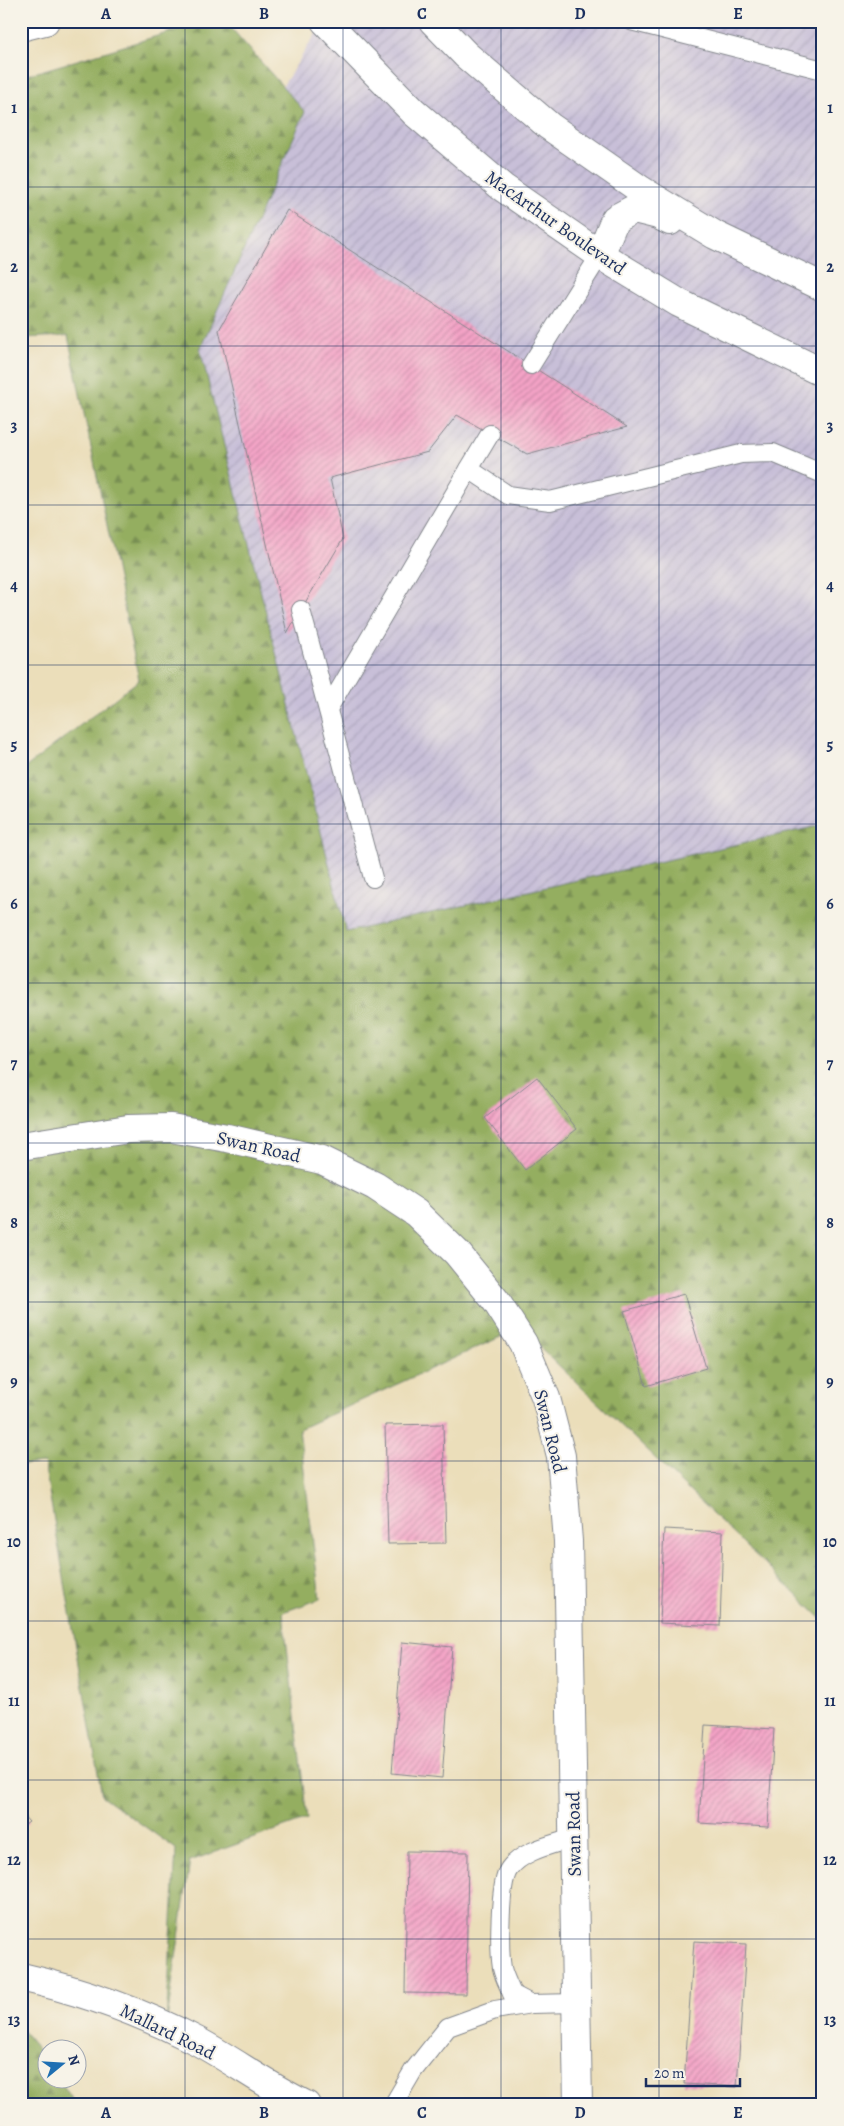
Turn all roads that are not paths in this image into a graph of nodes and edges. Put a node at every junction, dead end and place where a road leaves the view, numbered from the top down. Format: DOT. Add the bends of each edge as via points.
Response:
graph roads {
  1 [pos="325,21"];
  2 [pos="433,21"];
  3 [pos="631,21"];
  4 [pos="823,70"];
  5 [pos="600,255"];
  6 [pos="778,266"];
  7 [pos="823,287"];
  8 [pos="532,365"];
  9 [pos="823,373"];
  10 [pos="490,434"];
  11 [pos="469,469"];
  12 [pos="823,474"];
  13 [pos="301,610"];
  14 [pos="328,708"];
  15 [pos="373,878"];
  16 [pos="21,1146"];
  17 [pos="573,1838"];
  18 [pos="21,1976"];
  19 [pos="576,2003"];
  20 [pos="531,2004"];
  21 [pos="306,2105"];
  22 [pos="393,2105"];
  23 [pos="578,2105"];
  1 -- 5 [label="street, MacArthur Boulevard" via="421,118 502,187"];
  2 -- 6 [label="street" via="466,55 548,126 642,190 716,235"];
  3 -- 4 [label="lane"];
  5 -- 6 [label="street" via="615,219 634,209 658,215 683,227 713,250 751,269"];
  5 -- 8 [label="lane"];
  5 -- 9 [label="street, MacArthur Boulevard" via="679,303"];
  6 -- 7 [label="street"];
  10 -- 11 [label="lane"];
  11 -- 12 [label="lane" via="508,495 550,501 741,454 773,453"];
  11 -- 14 [label="lane"];
  13 -- 14 [label="lane"];
  14 -- 15 [label="lane"];
  16 -- 17 [label="street, Swan Road" via="128,1129 171,1128 322,1160 375,1186 416,1213 457,1253 496,1301 523,1343 546,1398 560,1456 568,1541"];
  17 -- 19 [label="street, Swan Road"];
  17 -- 20 [label="lane" via="528,1853 508,1870 502,1899 502,1969 512,1994"];
  18 -- 21 [label="street, Mallard Road" via="68,1987 139,2013 198,2042 276,2091"];
  19 -- 20 [label="lane"];
  19 -- 23 [label="street, Swan Road"];
  20 -- 22 [label="lane" via="495,2010 448,2027 413,2071"];
}
